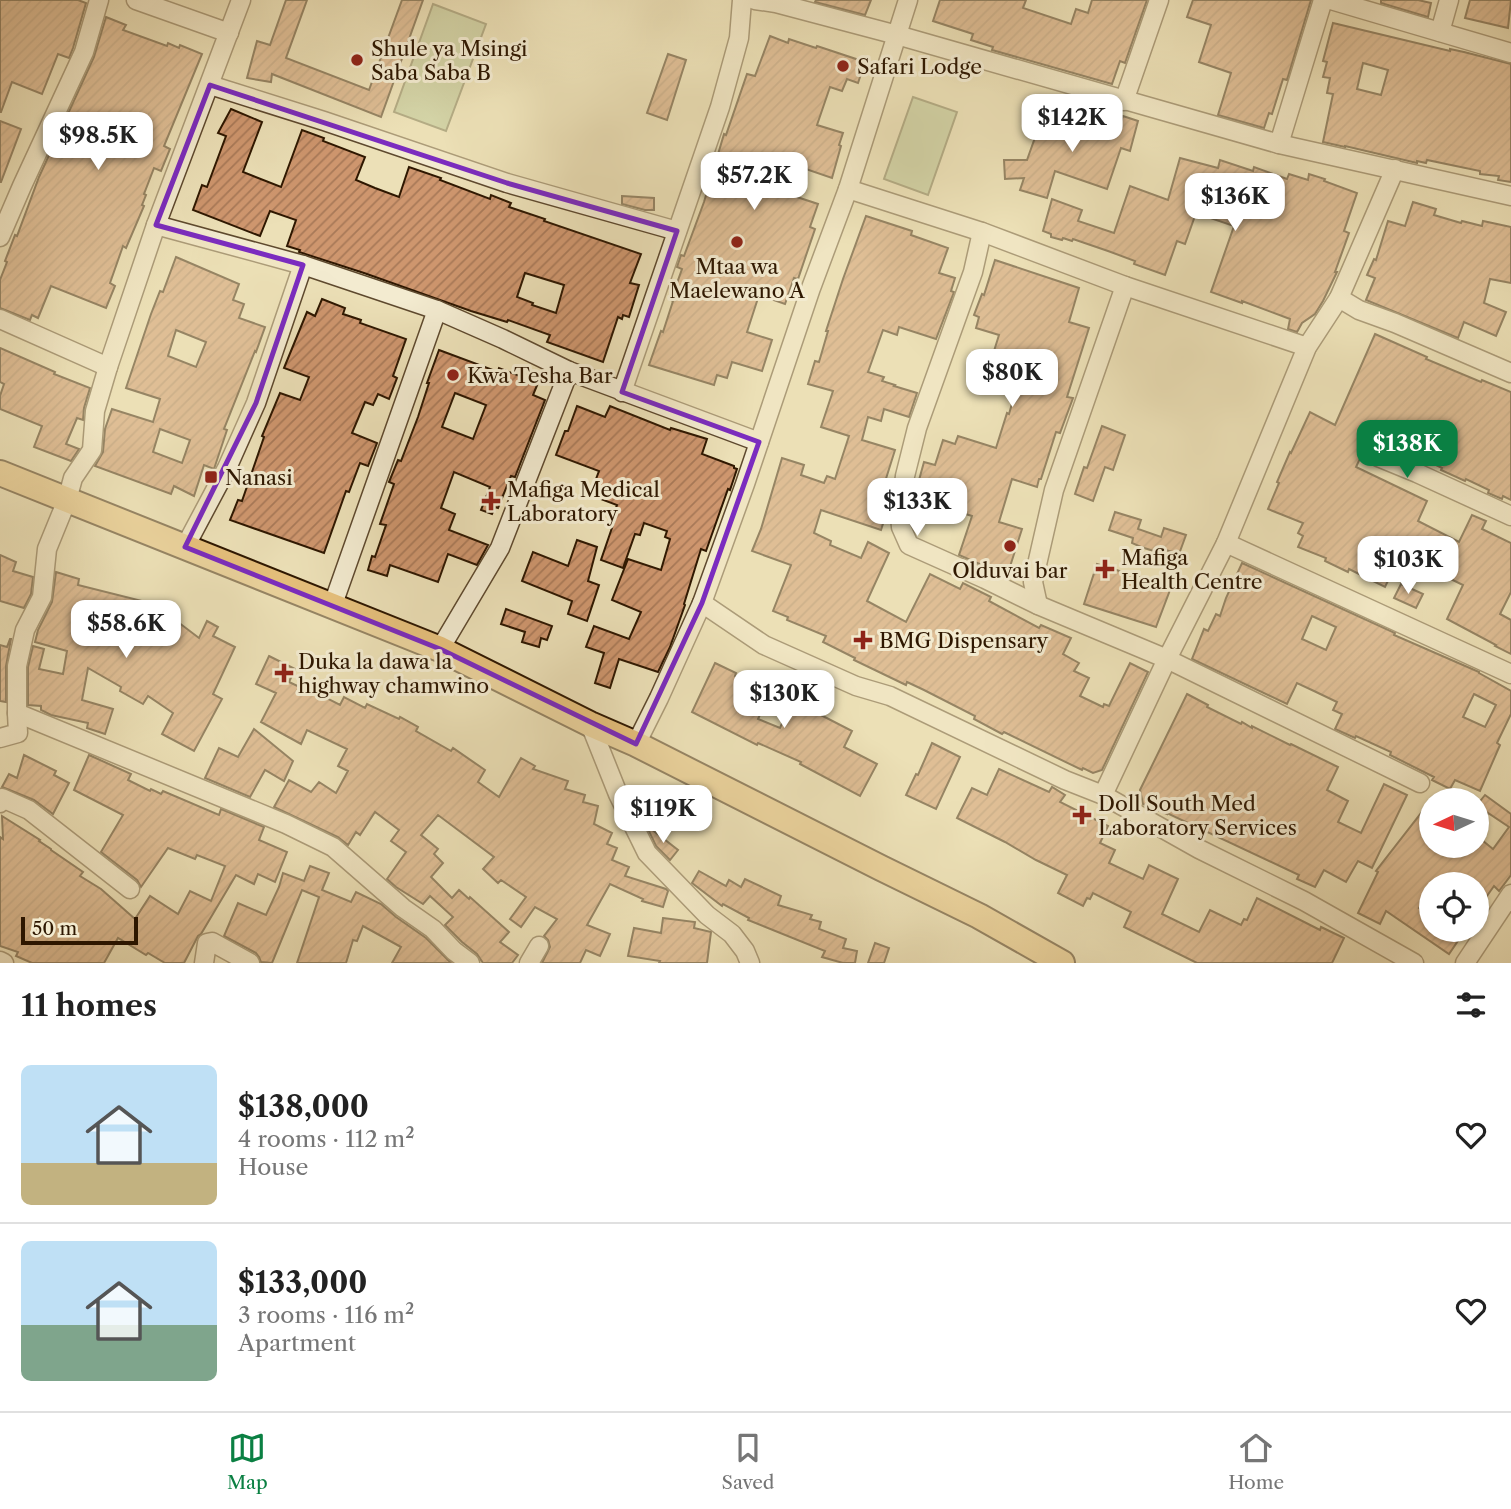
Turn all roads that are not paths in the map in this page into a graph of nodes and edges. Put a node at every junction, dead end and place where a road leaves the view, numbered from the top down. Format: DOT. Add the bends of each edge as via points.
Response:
graph roads {
  1 [pos="99,0"];
  2 [pos="136,0"];
  3 [pos="241,0"];
  4 [pos="742,0"];
  5 [pos="755,0"];
  6 [pos="908,0"];
  7 [pos="1159,0"];
  8 [pos="1323,0"];
  9 [pos="1331,0"];
  10 [pos="1449,0"];
  11 [pos="1440,32"];
  12 [pos="229,33"];
  13 [pos="897,35"];
  14 [pos="1511,53"];
  15 [pos="210,85"];
  16 [pos="1124,101"];
  17 [pos="1279,144"];
  18 [pos="1395,169"];
  19 [pos="848,188"];
  20 [pos="1511,196"];
  21 [pos="156,225"];
  22 [pos="677,230"];
  23 [pos="982,232"];
  24 [pos="0,237"];
  25 [pos="303,265"];
  26 [pos="1125,286"];
  27 [pos="1339,298"];
  28 [pos="437,310"];
  29 [pos="0,319"];
  30 [pos="1307,347"];
  31 [pos="108,367"];
  32 [pos="569,371"];
  33 [pos="1511,373"];
  34 [pos="622,391"];
  35 [pos="759,442"];
  36 [pos="1378,457"];
  37 [pos="0,473"];
  38 [pos="67,500"];
  39 [pos="1511,516"];
  40 [pos="1226,543"];
  41 [pos="186,547"];
  42 [pos="702,603"];
  43 [pos="1038,605"];
  44 [pos="332,607"];
  45 [pos="440,649"];
  46 [pos="1167,659"];
  47 [pos="1511,674"];
  48 [pos="16,713"];
  49 [pos="590,724"];
  50 [pos="0,738"];
  51 [pos="636,744"];
  52 [pos="1420,783"];
  53 [pos="1104,795"];
  54 [pos="0,803"];
  55 [pos="130,888"];
  56 [pos="1511,894"];
  57 [pos="539,946"];
  58 [pos="204,963"];
  59 [pos="250,963"];
  60 [pos="470,963"];
  61 [pos="529,963"];
  62 [pos="750,963"];
  63 [pos="1062,963"];
  64 [pos="1414,963"];
  65 [pos="1465,963"];
  1 -- 24 [label="street" via="84,52"];
  2 -- 12 [label="street"];
  3 -- 12 [label="street"];
  4 -- 22 [label="street" via="732,66"];
  5 -- 13 [label="street"];
  6 -- 13 [label="street"];
  7 -- 16 [label="street"];
  8 -- 17 [label="street"];
  9 -- 11 [label="street"];
  10 -- 11 [label="street"];
  11 -- 14 [label="street"];
  12 -- 15 [label="street"];
  13 -- 16 [label="street"];
  13 -- 19 [label="street"];
  15 -- 21 [label="street"];
  15 -- 22 [label="street" via="507,183"];
  16 -- 17 [label="street"];
  17 -- 18 [label="street"];
  18 -- 20 [label="street"];
  18 -- 27 [label="street"];
  19 -- 23 [label="street"];
  19 -- 35 [label="street"];
  21 -- 25 [label="street"];
  21 -- 31 [label="street"];
  22 -- 34 [label="street"];
  23 -- 26 [label="street"];
  23 -- 43 [label="street" via="973,272 917,428 905,476 901,527 909,545"];
  25 -- 28 [label="street"];
  25 -- 41 [label="street" via="256,403"];
  26 -- 30 [label="street"];
  26 -- 43 [label="street" via="1054,489 1033,582"];
  27 -- 30 [label="street"];
  27 -- 33 [label="street"];
  28 -- 32 [label="street"];
  28 -- 44 [label="street"];
  29 -- 31 [label="street"];
  30 -- 40 [label="street"];
  31 -- 38 [label="street" via="95,411 92,450 73,478"];
  32 -- 34 [label="street"];
  32 -- 45 [label="street" via="500,548"];
  34 -- 35 [label="street"];
  35 -- 42 [label="street"];
  36 -- 39 [label="street"];
  37 -- 38 [label="highway"];
  38 -- 41 [label="highway"];
  38 -- 48 [label="street" via="47,549 42,597 25,631 17,666"];
  40 -- 46 [label="street"];
  40 -- 47 [label="street"];
  41 -- 44 [label="highway"];
  42 -- 51 [label="street"];
  42 -- 53 [label="street" via="764,645 890,696"];
  43 -- 46 [label="street"];
  44 -- 45 [label="highway"];
  45 -- 49 [label="highway"];
  46 -- 52 [label="street"];
  46 -- 53 [label="street"];
  48 -- 50 [label="street" via="19,733"];
  48 -- 60 [label="street" via="332,847"];
  49 -- 51 [label="highway"];
  49 -- 62 [label="street" via="647,853 732,934"];
  51 -- 63 [label="highway" via="979,916"];
  53 -- 64 [label="street"];
  54 -- 55 [label="street" via="2,798 29,810"];
  56 -- 65 [label="street"];
  57 -- 61 [label="street"];
  58 -- 59 [label="street" via="207,943 212,942"];
}
